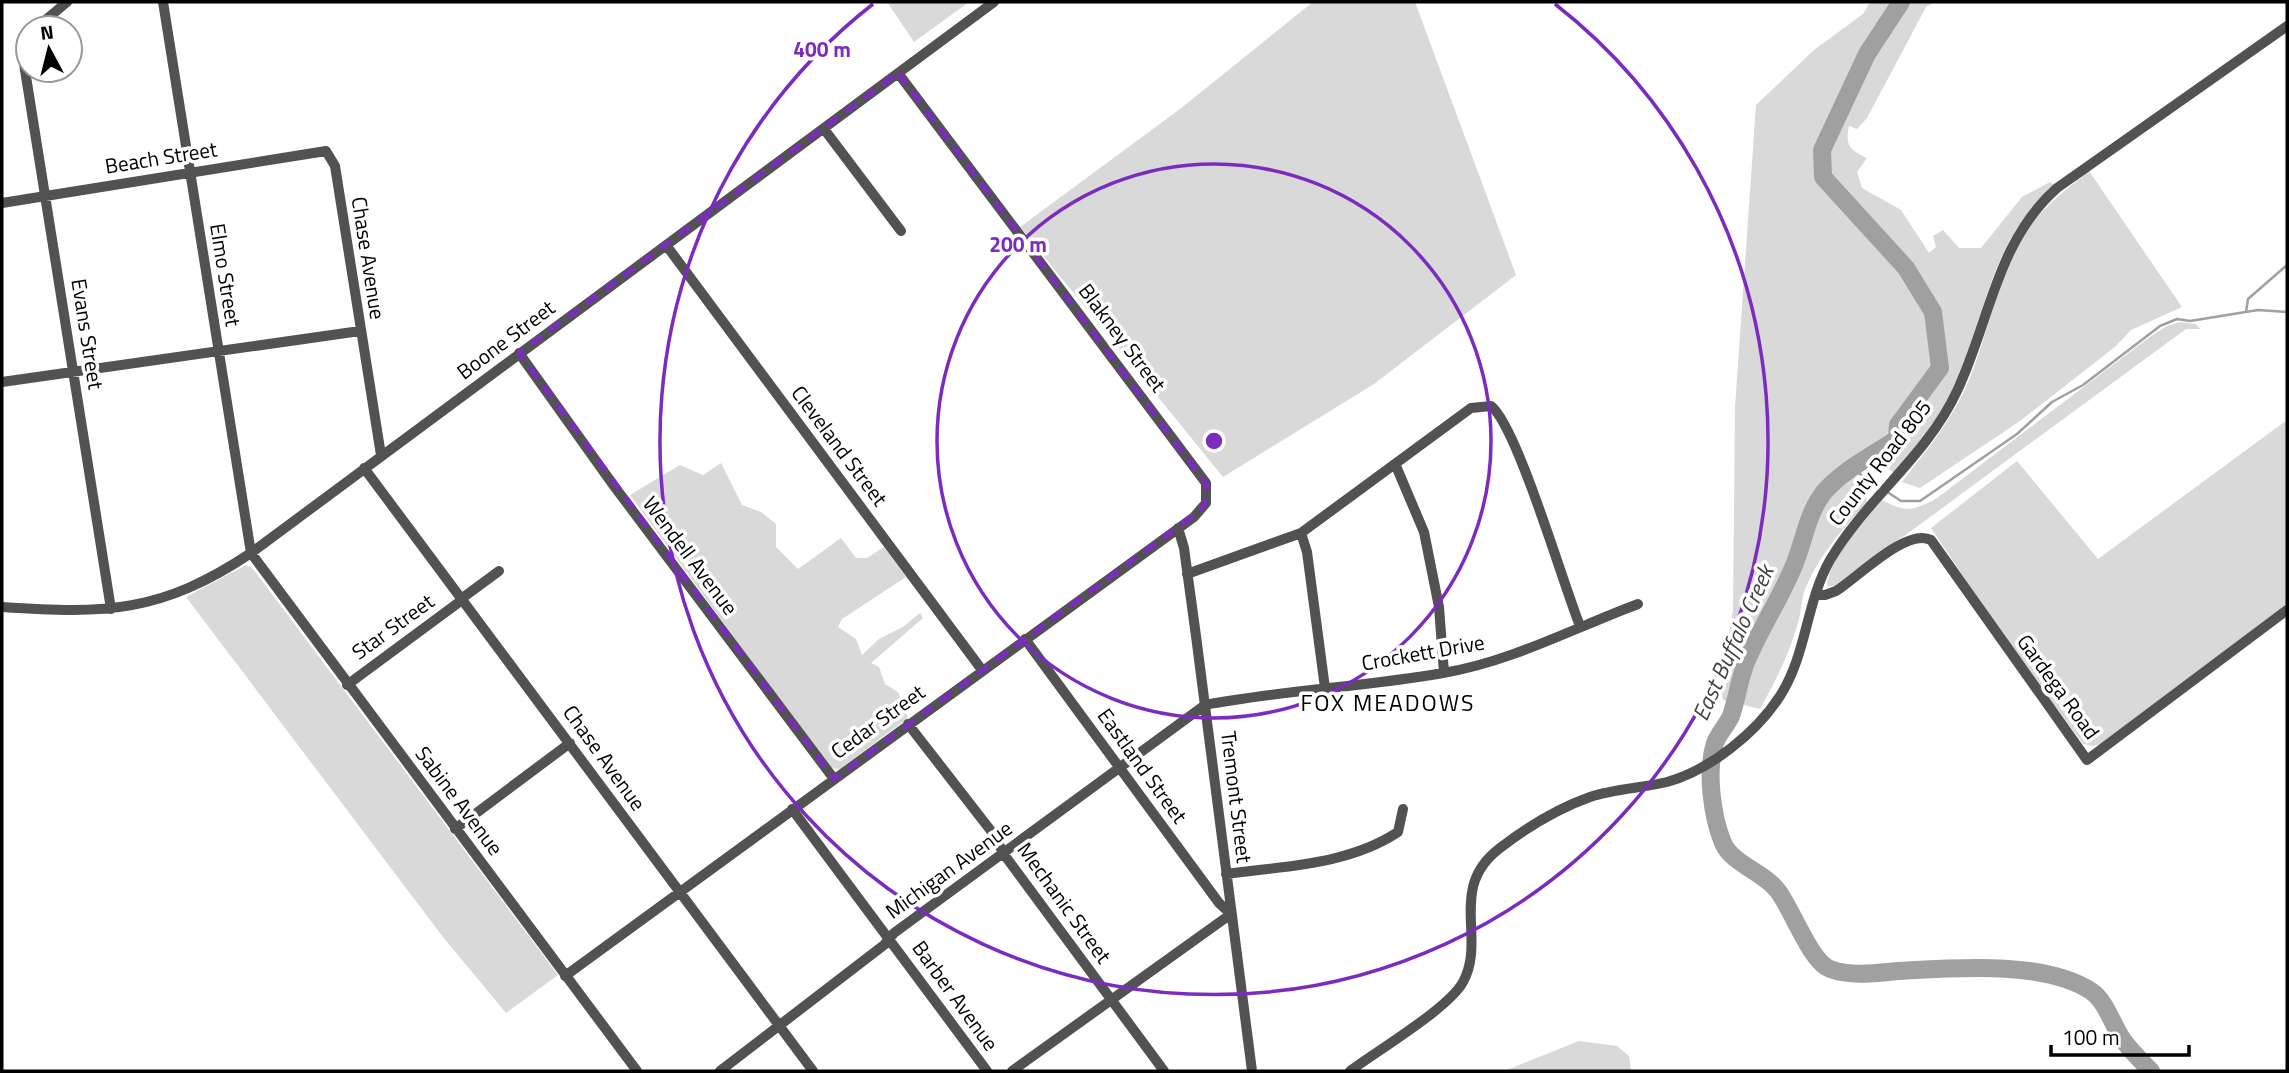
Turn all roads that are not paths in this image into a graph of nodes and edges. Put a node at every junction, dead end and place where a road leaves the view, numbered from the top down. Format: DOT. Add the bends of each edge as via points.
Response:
graph roads {
  1 [pos="67,2"];
  2 [pos="163,2"];
  3 [pos="994,2"];
  4 [pos="53,14"];
  5 [pos="2287,26"];
  6 [pos="898,73"];
  7 [pos="27,84"];
  8 [pos="824,129"];
  9 [pos="326,151"];
  10 [pos="190,173"];
  11 [pos="44,197"];
  12 [pos="2,202"];
  13 [pos="901,231"];
  14 [pos="666,245"];
  15 [pos="360,331"];
  16 [pos="217,352"];
  17 [pos="519,353"];
  18 [pos="74,372"];
  19 [pos="2,382"];
  20 [pos="382,455"];
  21 [pos="1396,466"];
  22 [pos="364,468"];
  23 [pos="1208,495"];
  24 [pos="1178,528"];
  25 [pos="1301,533"];
  26 [pos="250,553"];
  27 [pos="499,571"];
  28 [pos="1187,574"];
  29 [pos="1816,594"];
  30 [pos="462,599"];
  31 [pos="1638,604"];
  32 [pos="2,607"];
  33 [pos="111,610"];
  34 [pos="2287,610"];
  35 [pos="1580,626"];
  36 [pos="1025,639"];
  37 [pos="982,670"];
  38 [pos="1444,673"];
  39 [pos="347,685"];
  40 [pos="1325,688"];
  41 [pos="1205,705"];
  42 [pos="908,724"];
  43 [pos="570,743"];
  44 [pos="1119,768"];
  45 [pos="834,779"];
  46 [pos="792,809"];
  47 [pos="1403,809"];
  48 [pos="455,829"];
  49 [pos="1003,853"];
  50 [pos="1226,874"];
  51 [pos="679,892"];
  52 [pos="1231,915"];
  53 [pos="889,939"];
  54 [pos="565,976"];
  55 [pos="1111,999"];
  56 [pos="779,1026"];
  57 [pos="637,1071"];
  58 [pos="720,1071"];
  59 [pos="813,1071"];
  60 [pos="987,1071"];
  61 [pos="1012,1071"];
  62 [pos="1164,1071"];
  63 [pos="1252,1071"];
  64 [pos="1350,1071"];
  1 -- 4 [label="street"];
  2 -- 10 [label="street, Elmo Street"];
  3 -- 6 [label="street, Boone Street"];
  5 -- 29 [label="street, County Road 805" via="2057,188 2038,207 2004,259 1956,394 1928,438 1832,557"];
  6 -- 8 [label="street, Boone Street"];
  6 -- 23 [label="street, Blakney Street" via="1206,483"];
  7 -- 11 [label="street, Evans Street"];
  8 -- 13 [label="street"];
  8 -- 14 [label="street, Boone Street"];
  9 -- 10 [label="street, Beach Street"];
  9 -- 15 [label="street, Chase Avenue" via="335,166"];
  10 -- 11 [label="street, Beach Street"];
  10 -- 16 [label="street, Elmo Street"];
  11 -- 12 [label="street, Beach Street"];
  11 -- 18 [label="street, Evans Street"];
  14 -- 17 [label="street, Boone Street"];
  14 -- 37 [label="street, Cleveland Street"];
  15 -- 16 [label="street"];
  15 -- 20 [label="street, Chase Avenue"];
  16 -- 18 [label="street"];
  16 -- 26 [label="street, Elmo Street"];
  17 -- 20 [label="street, Boone Street"];
  17 -- 45 [label="street, Wendell Avenue"];
  18 -- 19 [label="street"];
  18 -- 33 [label="street, Evans Street"];
  20 -- 22 [label="street, Boone Street"];
  21 -- 25 [label="street"];
  21 -- 35 [label="street" via="1471,408 1491,406 1501,413"];
  21 -- 38 [label="street" via="1424,532 1439,607"];
  22 -- 26 [label="street, Boone Street"];
  22 -- 30 [label="street, Chase Avenue"];
  23 -- 24 [label="street, Cedar Street" via="1201,510"];
  24 -- 28 [label="street, Tremont Street"];
  24 -- 36 [label="street, Cedar Street"];
  25 -- 28 [label="street"];
  25 -- 40 [label="street"];
  26 -- 33 [label="street, Boone Street" via="189,589"];
  26 -- 39 [label="street, Sabine Avenue"];
  27 -- 30 [label="street, Star Street"];
  28 -- 41 [label="street, Tremont Street"];
  29 -- 34 [label="street, Gardega Road" via="1836,591 1904,541 1922,536 1931,540 2087,760"];
  29 -- 64 [label="street, County Road 805" via="1788,682 1752,730 1699,768 1668,781 1592,796 1490,856 1477,876 1471,901 1469,965 1459,990"];
  30 -- 39 [label="street, Star Street"];
  30 -- 43 [label="street, Chase Avenue"];
  31 -- 35 [label="street, Crockett Drive"];
  32 -- 33 [label="street, Boone Street"];
  35 -- 38 [label="street, Crockett Drive" via="1499,659"];
  36 -- 37 [label="street, Cedar Street"];
  36 -- 44 [label="street, Eastland Street"];
  37 -- 42 [label="street, Cedar Street"];
  38 -- 40 [label="street, Crockett Drive"];
  39 -- 48 [label="street, Sabine Avenue"];
  40 -- 41 [label="street, Crockett Drive"];
  41 -- 44 [label="street, Michigan Avenue"];
  41 -- 50 [label="street, Tremont Street"];
  42 -- 45 [label="street, Cedar Street"];
  42 -- 49 [label="street, Mechanic Street" via="995,836"];
  43 -- 48 [label="street"];
  43 -- 51 [label="street, Chase Avenue"];
  44 -- 49 [label="street, Michigan Avenue"];
  44 -- 52 [label="street, Eastland Street"];
  45 -- 46 [label="street, Cedar Street"];
  46 -- 51 [label="street, Cedar Street"];
  46 -- 53 [label="street, Barber Avenue"];
  47 -- 50 [label="street" via="1398,832 1376,847 1345,857"];
  48 -- 54 [label="street, Sabine Avenue"];
  49 -- 53 [label="street, Michigan Avenue"];
  49 -- 55 [label="street, Mechanic Street"];
  50 -- 52 [label="street, Tremont Street"];
  51 -- 54 [label="street, Cedar Street"];
  51 -- 56 [label="street, Chase Avenue"];
  52 -- 55 [label="street"];
  52 -- 63 [label="street, Tremont Street"];
  53 -- 56 [label="street, Michigan Avenue"];
  53 -- 60 [label="street, Barber Avenue"];
  54 -- 57 [label="street, Sabine Avenue"];
  55 -- 61 [label="street"];
  55 -- 62 [label="street, Mechanic Street"];
  56 -- 58 [label="street, Michigan Avenue"];
  56 -- 59 [label="street, Chase Avenue"];
}
